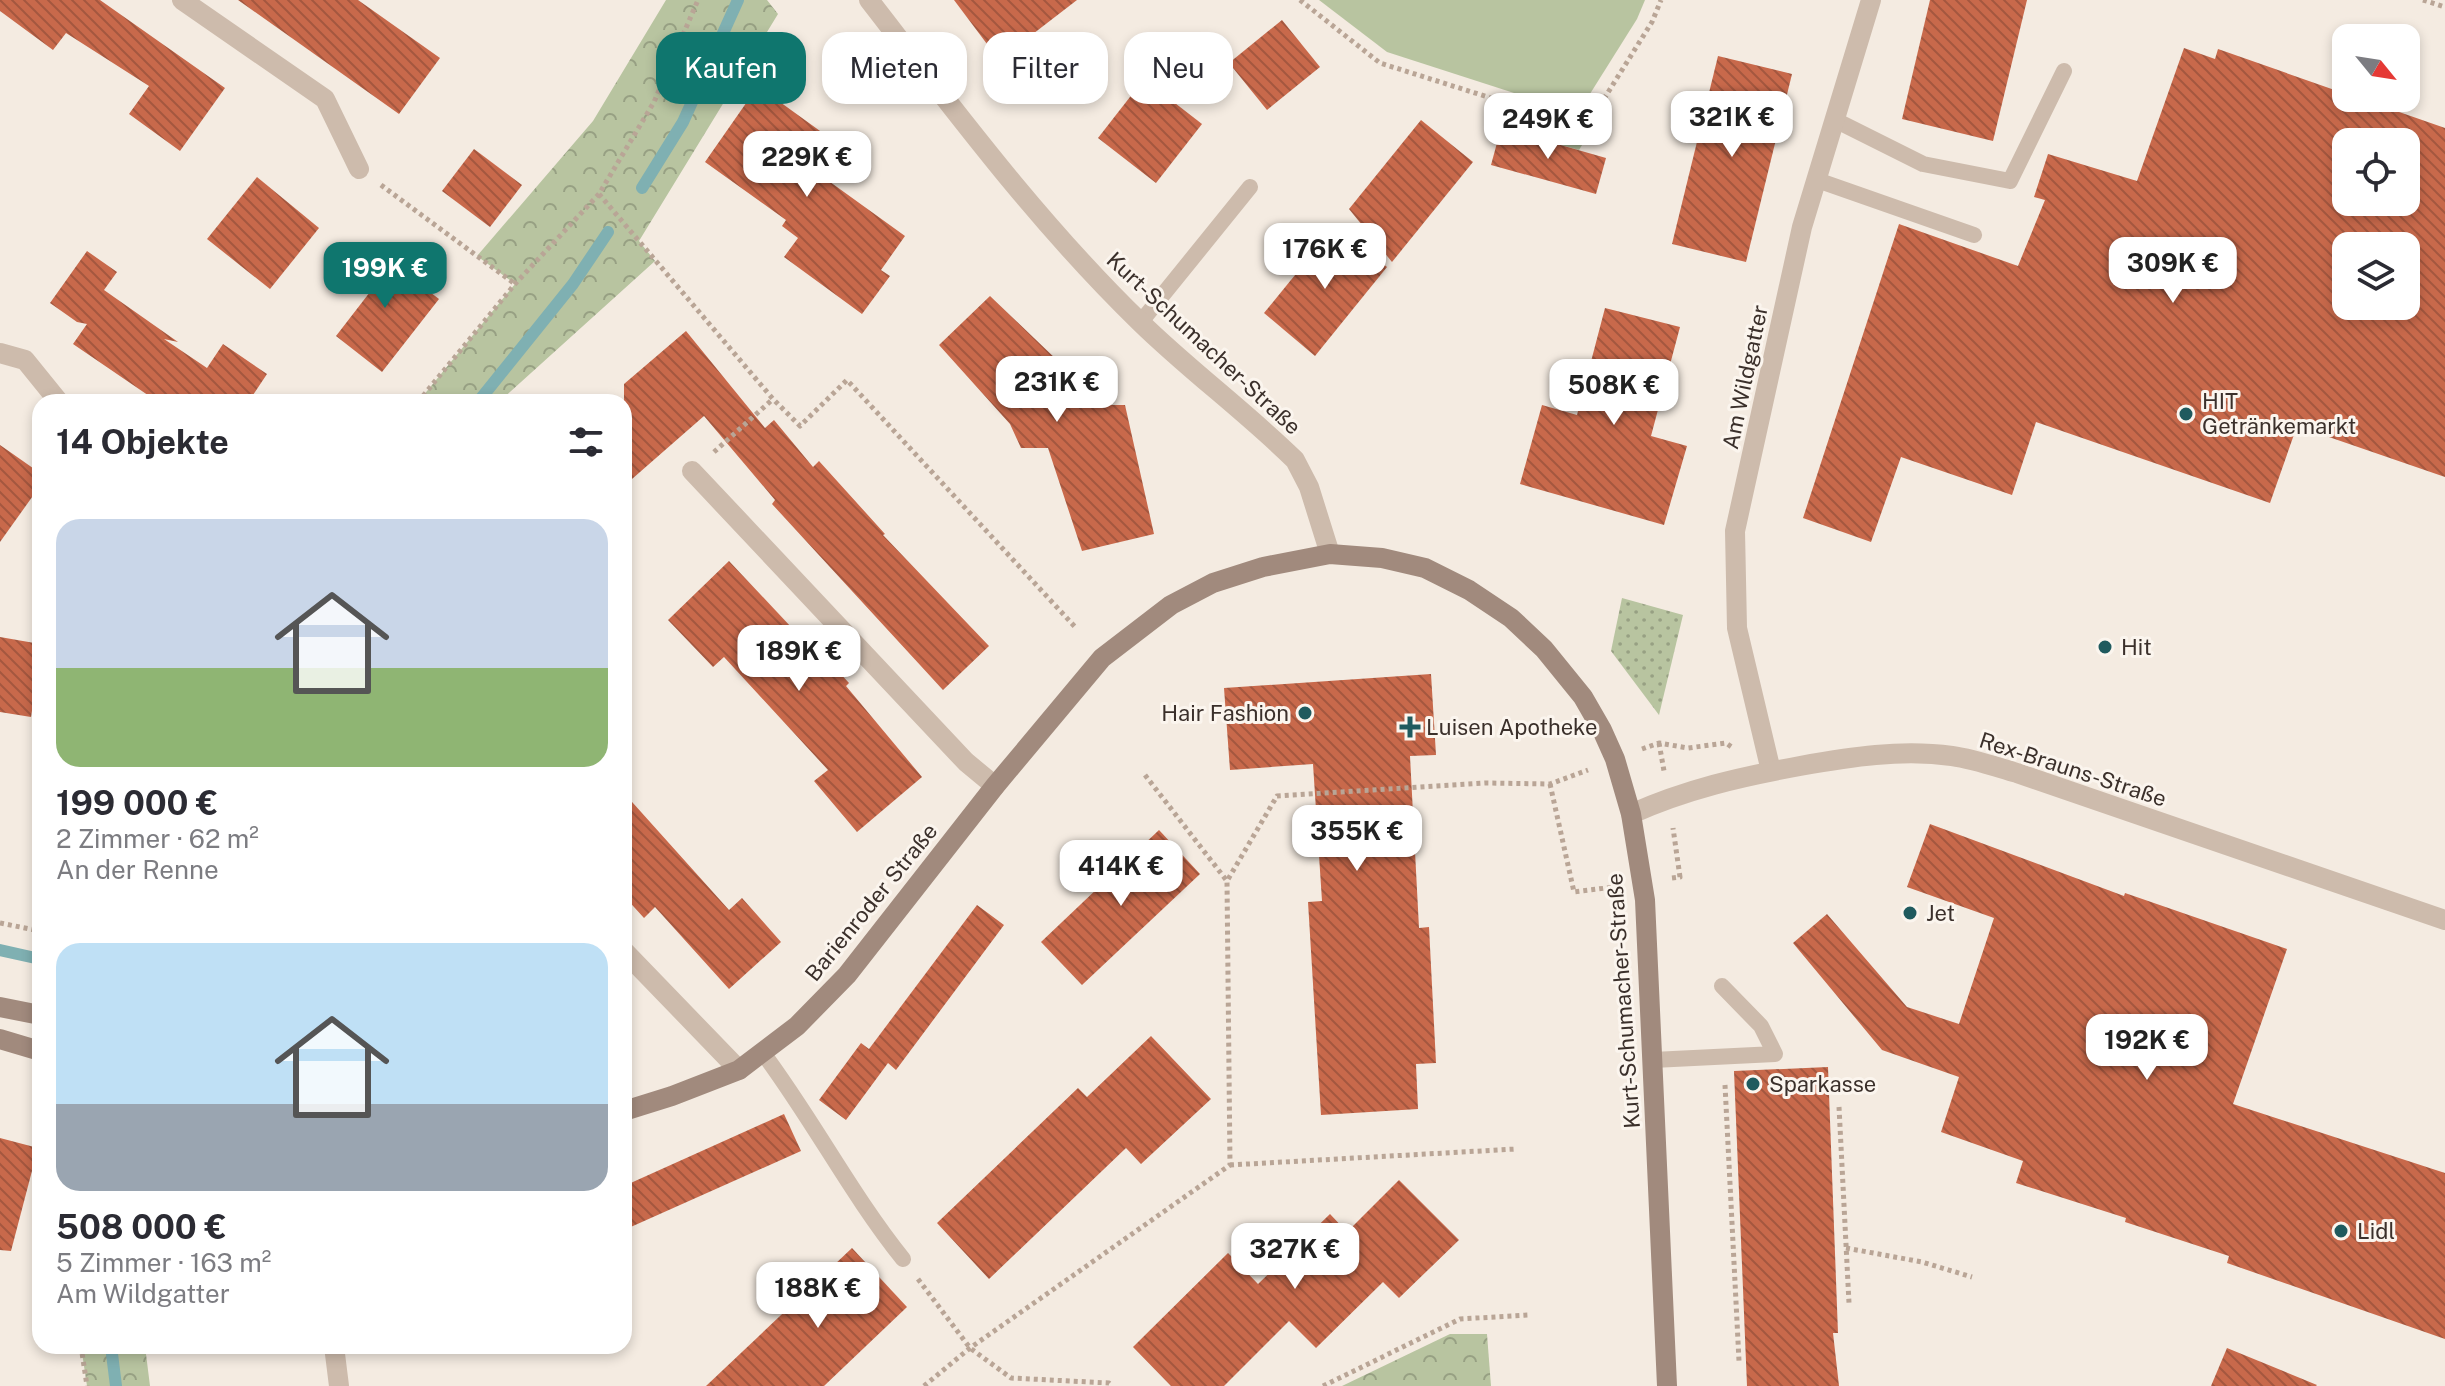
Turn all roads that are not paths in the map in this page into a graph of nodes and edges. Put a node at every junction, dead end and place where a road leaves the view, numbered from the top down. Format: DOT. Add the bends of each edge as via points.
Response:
graph roads {
  1 [pos="182,0"];
  2 [pos="869,0"];
  3 [pos="1871,0"];
  4 [pos="2064,71"];
  5 [pos="1835,120"];
  6 [pos="359,169"];
  7 [pos="1817,180"];
  8 [pos="1250,187"];
  9 [pos="1974,235"];
  10 [pos="1140,323"];
  11 [pos="0,353"];
  12 [pos="53,394"];
  13 [pos="692,471"];
  14 [pos="1330,554"];
  15 [pos="1771,771"];
  16 [pos="995,786"];
  17 [pos="1631,814"];
  18 [pos="2445,920"];
  19 [pos="632,959"];
  20 [pos="1722,986"];
  21 [pos="0,1007"];
  22 [pos="32,1013"];
  23 [pos="0,1039"];
  24 [pos="32,1049"];
  25 [pos="763,1053"];
  26 [pos="1653,1060"];
  27 [pos="739,1070"];
  28 [pos="632,1108"];
  29 [pos="903,1259"];
  30 [pos="335,1354"];
  31 [pos="339,1386"];
  32 [pos="1667,1386"];
  1 -- 6 [label="street" via="325,99"];
  2 -- 10 [label="street, Kurt-Schumacher-Straße" via="995,162"];
  3 -- 5 [label="street, Am Wildgatter"];
  4 -- 5 [label="lane" via="2010,181 1923,164"];
  5 -- 7 [label="street, Am Wildgatter"];
  7 -- 9 [label="lane"];
  7 -- 15 [label="street, Am Wildgatter" via="1735,531 1737,628"];
  8 -- 10 [label="lane"];
  10 -- 14 [label="street, Kurt-Schumacher-Straße" via="1295,460"];
  11 -- 12 [label="street" via="25,360"];
  13 -- 16 [label="street" via="966,762"];
  14 -- 16 [label="main road, Barienroder Straße" via="1213,583 1171,605 1102,658"];
  14 -- 17 [label="main road, Kurt-Schumacher-Straße" via="1425,568 1511,618 1583,697 1615,759"];
  15 -- 17 [label="street, Rex-Brauns-Straße" via="1681,793"];
  15 -- 18 [label="street, Rex-Brauns-Straße" via="1842,758 1954,756"];
  16 -- 25 [label="main road, Barienroder Straße" via="847,975"];
  17 -- 26 [label="main road, Kurt-Schumacher-Straße" via="1645,900"];
  19 -- 27 [label="street"];
  20 -- 26 [label="lane" via="1761,1026 1775,1054"];
  21 -- 22 [label="main road"];
  23 -- 24 [label="main road"];
  25 -- 27 [label="main road, Barienroder Straße"];
  25 -- 29 [label="lane"];
  26 -- 32 [label="main road, Kurt-Schumacher-Straße"];
  27 -- 28 [label="main road, Barienroder Straße"];
  30 -- 31 [label="street"];
}
